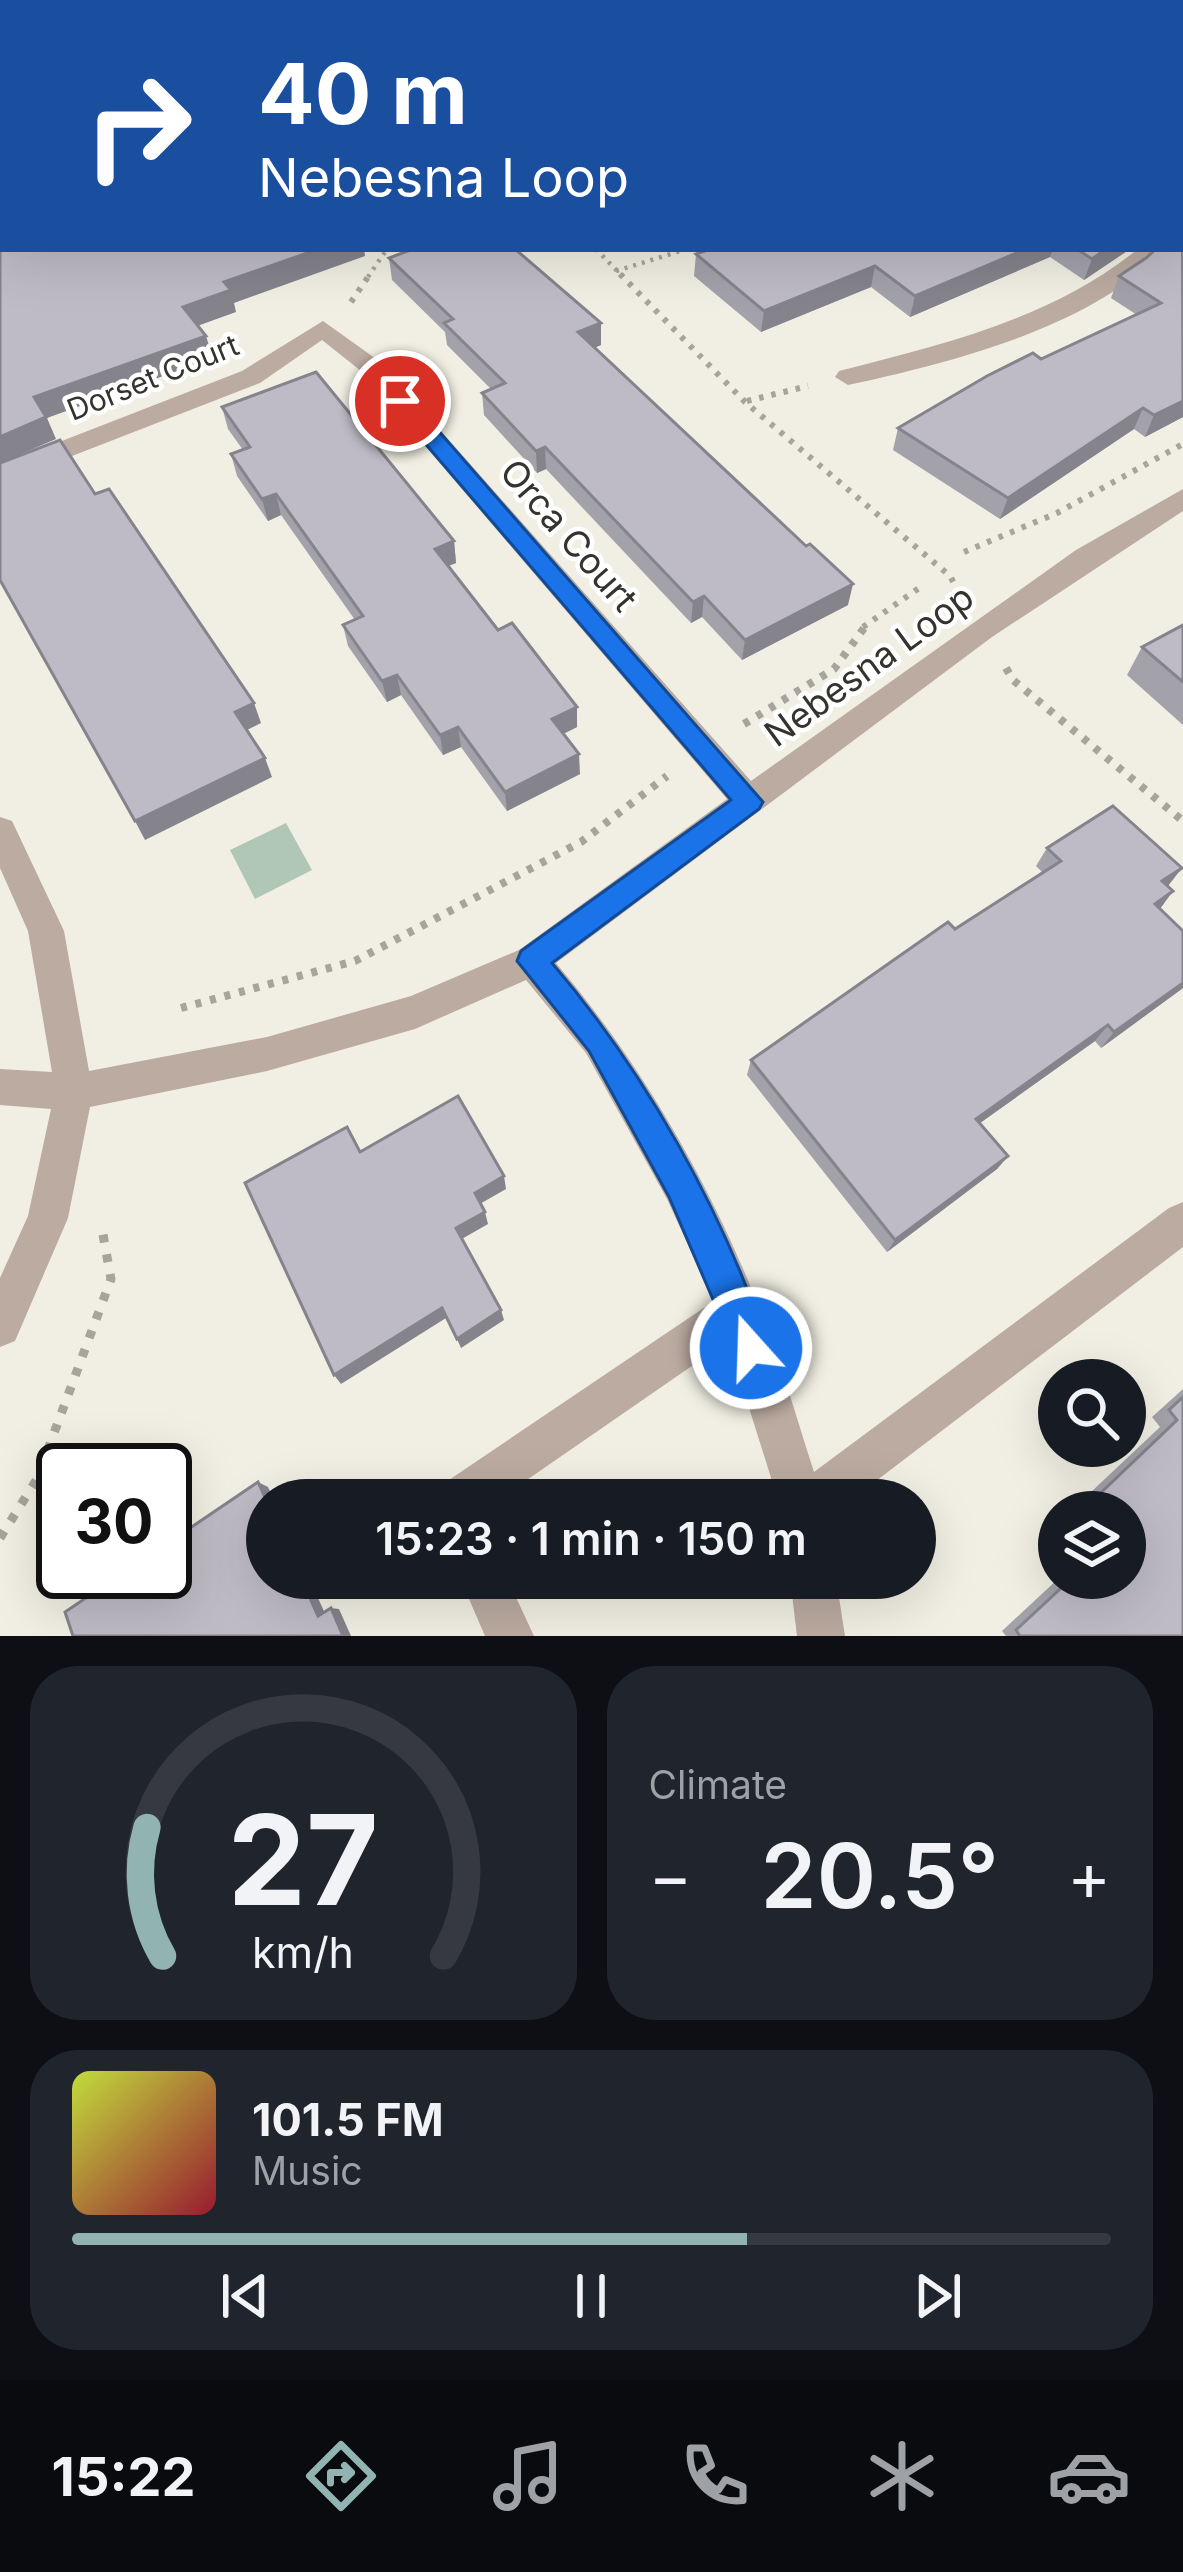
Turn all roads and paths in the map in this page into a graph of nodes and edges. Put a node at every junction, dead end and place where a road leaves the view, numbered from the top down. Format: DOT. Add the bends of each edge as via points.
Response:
graph roads {
  1 [pos="385,252"];
  2 [pos="599,252"];
  3 [pos="677,252"];
  4 [pos="1149,252"];
  5 [pos="616,271"];
  6 [pos="323,328"];
  7 [pos="848,377"];
  8 [pos="745,402"];
  9 [pos="1183,444"];
  10 [pos="0,476"];
  11 [pos="1183,498"];
  12 [pos="964,552"];
  13 [pos="950,576"];
  14 [pos="922,586"];
  15 [pos="1013,680"];
  16 [pos="705,750"];
  17 [pos="749,802"];
  18 [pos="1183,820"];
  19 [pos="0,830"];
  20 [pos="532,961"];
  21 [pos="181,1008"];
  22 [pos="0,1087"];
  23 [pos="74,1093"];
  24 [pos="1183,1222"];
  25 [pos="103,1229"];
  26 [pos="739,1309"];
  27 [pos="0,1327"];
  28 [pos="490,1479"];
  29 [pos="794,1479"];
  30 [pos="842,1479"];
  31 [pos="0,1538"];
  32 [pos="493,1599"];
  33 [pos="817,1599"];
  34 [pos="510,1636"];
  35 [pos="821,1636"];
  1 -- 6 [label="path" via="362,292"];
  2 -- 5 [label="path"];
  3 -- 5 [label="path"];
  4 -- 7 [label="street" via="1094,290 1012,328 922,362"];
  5 -- 8 [label="path"];
  6 -- 10 [label="street, Dorset Court" via="250,377"];
  6 -- 16 [label="street, Orca Court" via="370,366"];
  7 -- 8 [label="path"];
  8 -- 13 [label="path"];
  9 -- 12 [label="path" via="1057,513"];
  11 -- 17 [label="street, Nebesna Loop" via="1086,556"];
  14 -- 16 [label="path" via="862,628 834,669"];
  15 -- 18 [label="path"];
  16 -- 17 [label="street, Orca Court"];
  16 -- 21 [label="path" via="581,842 355,961"];
  17 -- 20 [label="street, Nebesna Loop"];
  19 -- 23 [label="street" via="46,931"];
  20 -- 23 [label="street, Nebesna Loop" via="415,1012 267,1054"];
  20 -- 26 [label="street" via="599,1041 681,1185"];
  22 -- 23 [label="street, Nebesna Loop"];
  23 -- 27 [label="street" via="48,1218"];
  24 -- 30 [label="street"];
  25 -- 31 [label="path" via="111,1279 37,1479"];
  26 -- 28 [label="street"];
  26 -- 29 [label="street"];
  32 -- 34 [label="street"];
  33 -- 35 [label="street"];
}
